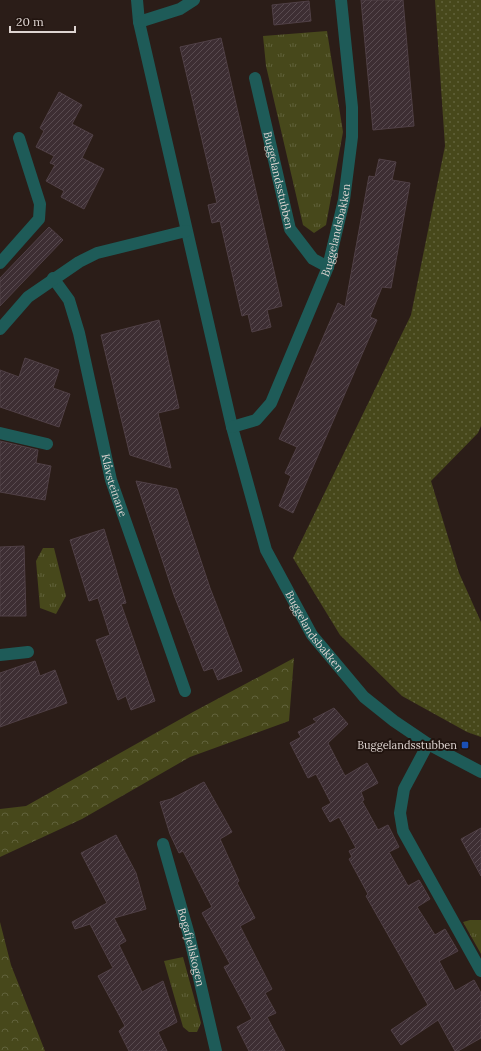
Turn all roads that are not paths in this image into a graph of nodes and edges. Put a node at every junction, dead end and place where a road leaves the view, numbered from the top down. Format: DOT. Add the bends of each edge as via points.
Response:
graph roads {
  1 [pos="130,0"];
  2 [pos="137,0"];
  3 [pos="194,0"];
  4 [pos="341,0"];
  5 [pos="139,22"];
  6 [pos="255,78"];
  7 [pos="19,138"];
  8 [pos="186,231"];
  9 [pos="0,263"];
  10 [pos="328,267"];
  11 [pos="53,278"];
  12 [pos="0,328"];
  13 [pos="232,427"];
  14 [pos="0,434"];
  15 [pos="47,444"];
  16 [pos="28,652"];
  17 [pos="0,655"];
  18 [pos="185,691"];
  19 [pos="428,744"];
  20 [pos="481,772"];
  21 [pos="163,844"];
  22 [pos="481,971"];
  23 [pos="216,1051"];
  1 -- 5 [label="street, Buggelandsbakken"];
  2 -- 5 [label="street, Buggelandsbakken"];
  3 -- 5 [label="street" via="180,10"];
  4 -- 10 [label="street, Buggelandsbakken" via="352,107 352,137 344,200"];
  5 -- 8 [label="street, Buggelandsbakken"];
  6 -- 10 [label="street, Buggelandsstubben" via="290,229 314,259"];
  7 -- 9 [label="street" via="40,204 39,219"];
  8 -- 11 [label="street" via="97,253"];
  8 -- 13 [label="street, Buggelandsbakken"];
  10 -- 13 [label="street, Buggelandsbakken" via="271,403 256,420"];
  11 -- 12 [label="street" via="28,297"];
  11 -- 18 [label="street, Klåvsteinane" via="69,300 79,333 111,480"];
  13 -- 19 [label="street, Buggelandsbakken" via="266,550 312,635 364,697"];
  14 -- 15 [label="street"];
  16 -- 17 [label="street"];
  19 -- 20 [label="street, Buggelandsbakken"];
  19 -- 22 [label="street" via="404,789 400,813 403,831"];
  21 -- 23 [label="street, Bogafjellskogen" via="189,935"];
}
